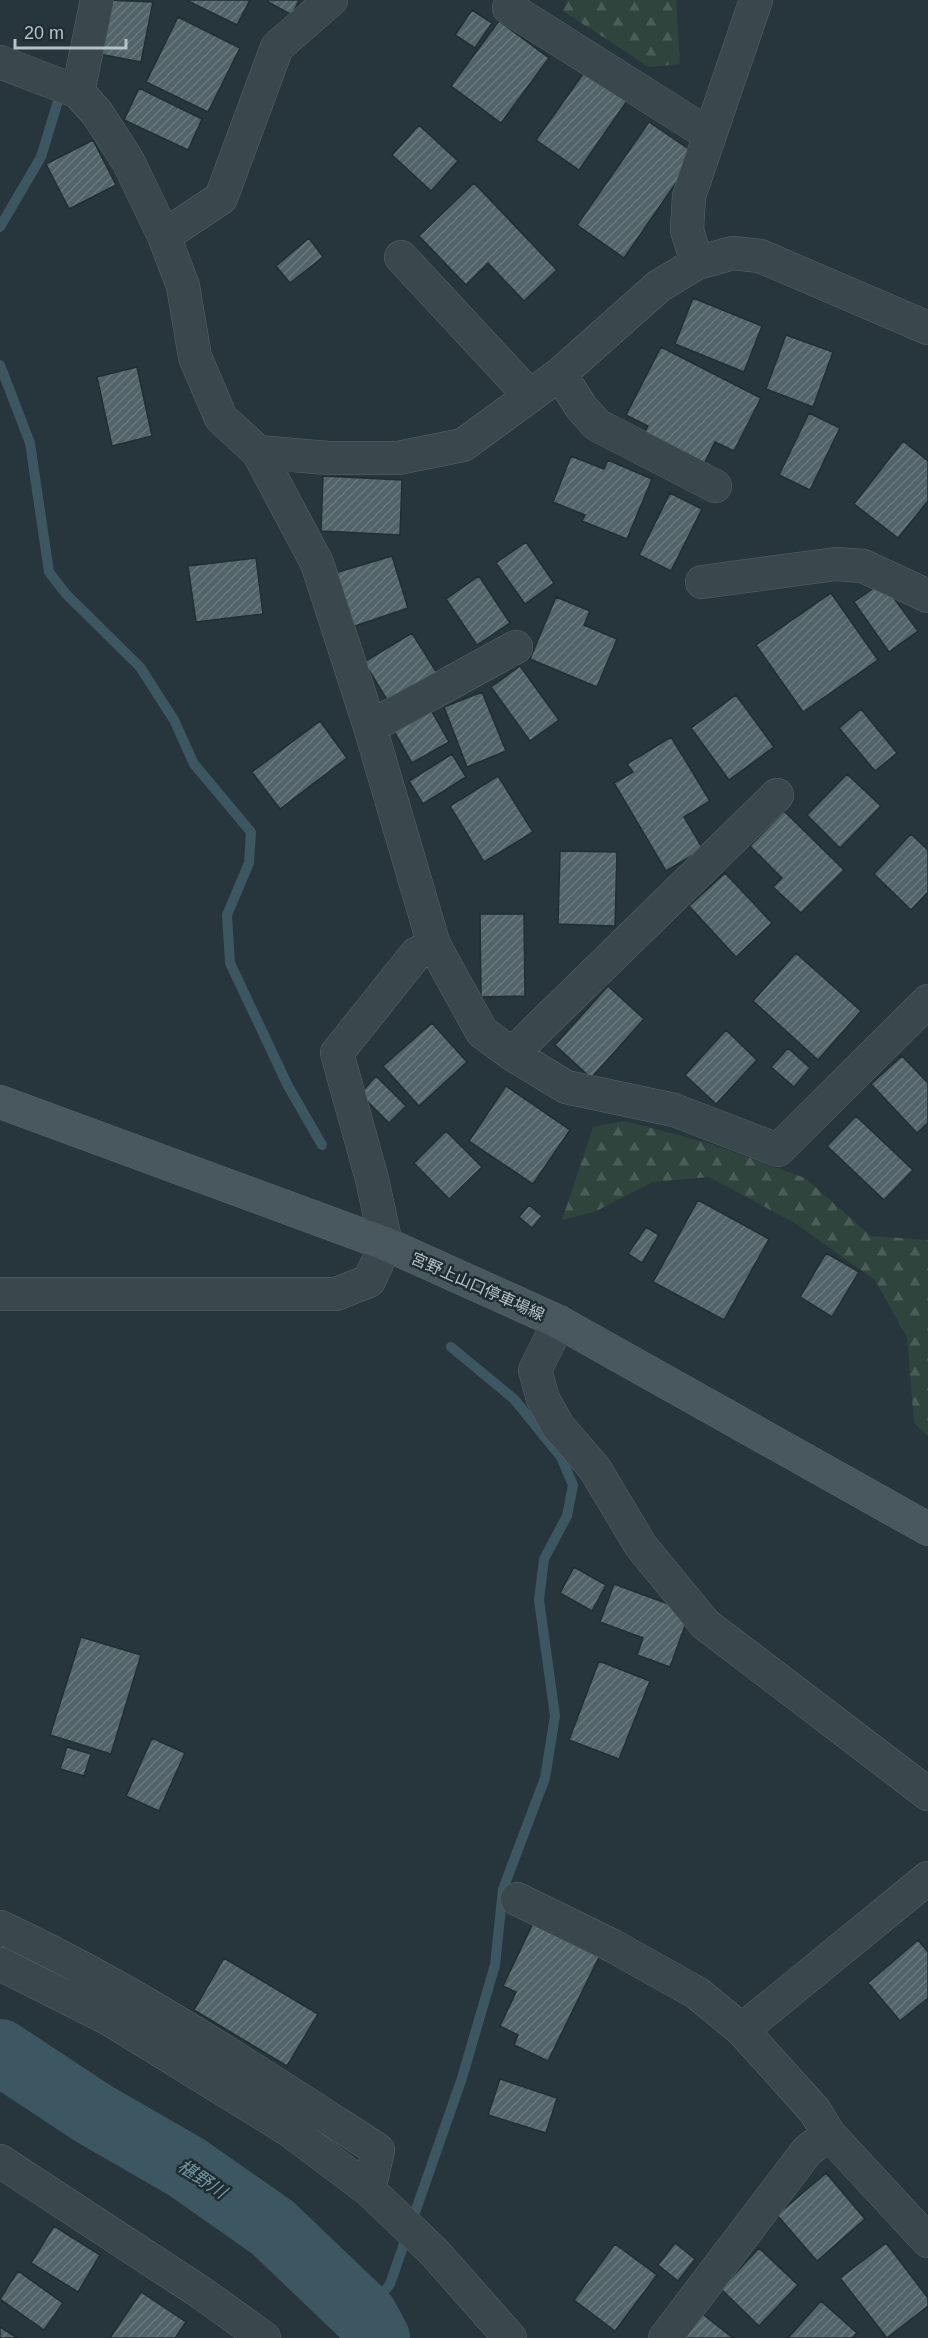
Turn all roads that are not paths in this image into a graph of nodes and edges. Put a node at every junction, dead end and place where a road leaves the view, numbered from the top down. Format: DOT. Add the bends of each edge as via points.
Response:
graph roads {
  1 [pos="97,0"];
  2 [pos="331,0"];
  3 [pos="756,0"];
  4 [pos="509,8"];
  5 [pos="0,62"];
  6 [pos="66,87"];
  7 [pos="711,132"];
  8 [pos="165,236"];
  9 [pos="401,256"];
  10 [pos="697,263"];
  11 [pos="928,328"];
  12 [pos="560,374"];
  13 [pos="530,396"];
  14 [pos="258,452"];
  15 [pos="715,486"];
  16 [pos="702,582"];
  17 [pos="928,596"];
  18 [pos="516,647"];
  19 [pos="370,727"];
  20 [pos="777,795"];
  21 [pos="434,945"];
  22 [pos="928,1001"];
  23 [pos="512,1054"];
  24 [pos="0,1102"];
  25 [pos="386,1244"];
  26 [pos="0,1294"];
  27 [pos="559,1322"];
  28 [pos="928,1529"];
  29 [pos="928,1794"];
  30 [pos="928,1878"];
  31 [pos="517,1899"];
  32 [pos="0,1927"];
  33 [pos="0,1964"];
  34 [pos="742,2030"];
  35 [pos="829,2134"];
  36 [pos="0,2161"];
  37 [pos="369,2190"];
  38 [pos="928,2241"];
  39 [pos="264,2338"];
  40 [pos="510,2338"];
  41 [pos="665,2338"];
  1 -- 6 [label="street"];
  2 -- 8 [label="street" via="277,47 221,198"];
  3 -- 7 [label="street"];
  4 -- 7 [label="street"];
  5 -- 6 [label="street"];
  6 -- 8 [label="street" via="97,113 128,161"];
  7 -- 10 [label="street" via="689,196 687,230"];
  8 -- 14 [label="street" via="183,286 195,357 221,418"];
  9 -- 13 [label="street"];
  10 -- 11 [label="street" via="733,253 760,256"];
  10 -- 12 [label="street" via="659,286"];
  12 -- 13 [label="street"];
  12 -- 15 [label="street" via="597,425"];
  13 -- 14 [label="street" via="463,445 398,458"];
  14 -- 19 [label="street" via="318,563"];
  16 -- 17 [label="street" via="836,564 863,566"];
  18 -- 19 [label="street"];
  19 -- 21 [label="street"];
  20 -- 23 [label="street"];
  21 -- 23 [label="street" via="482,1032"];
  21 -- 25 [label="street" via="416,954 337,1053"];
  22 -- 23 [label="street" via="778,1150 674,1110 566,1086"];
  24 -- 25 [label="main road, 宮野上山口停車場線"];
  25 -- 26 [label="street" via="369,1281 336,1294"];
  25 -- 27 [label="main road, 宮野上山口停車場線"];
  27 -- 28 [label="main road, 宮野上山口停車場線"];
  27 -- 29 [label="street" via="535,1370 543,1399 558,1426 596,1469 641,1546 705,1624"];
  30 -- 34 [label="street"];
  31 -- 34 [label="street" via="697,1993"];
  32 -- 37 [label="street" via="118,1985 378,2150"];
  33 -- 37 [label="street" via="121,2026 289,2130"];
  34 -- 35 [label="street" via="815,2111"];
  35 -- 38 [label="street"];
  35 -- 41 [label="street" via="807,2151"];
  36 -- 39 [label="street"];
  37 -- 40 [label="street" via="434,2252"];
}
